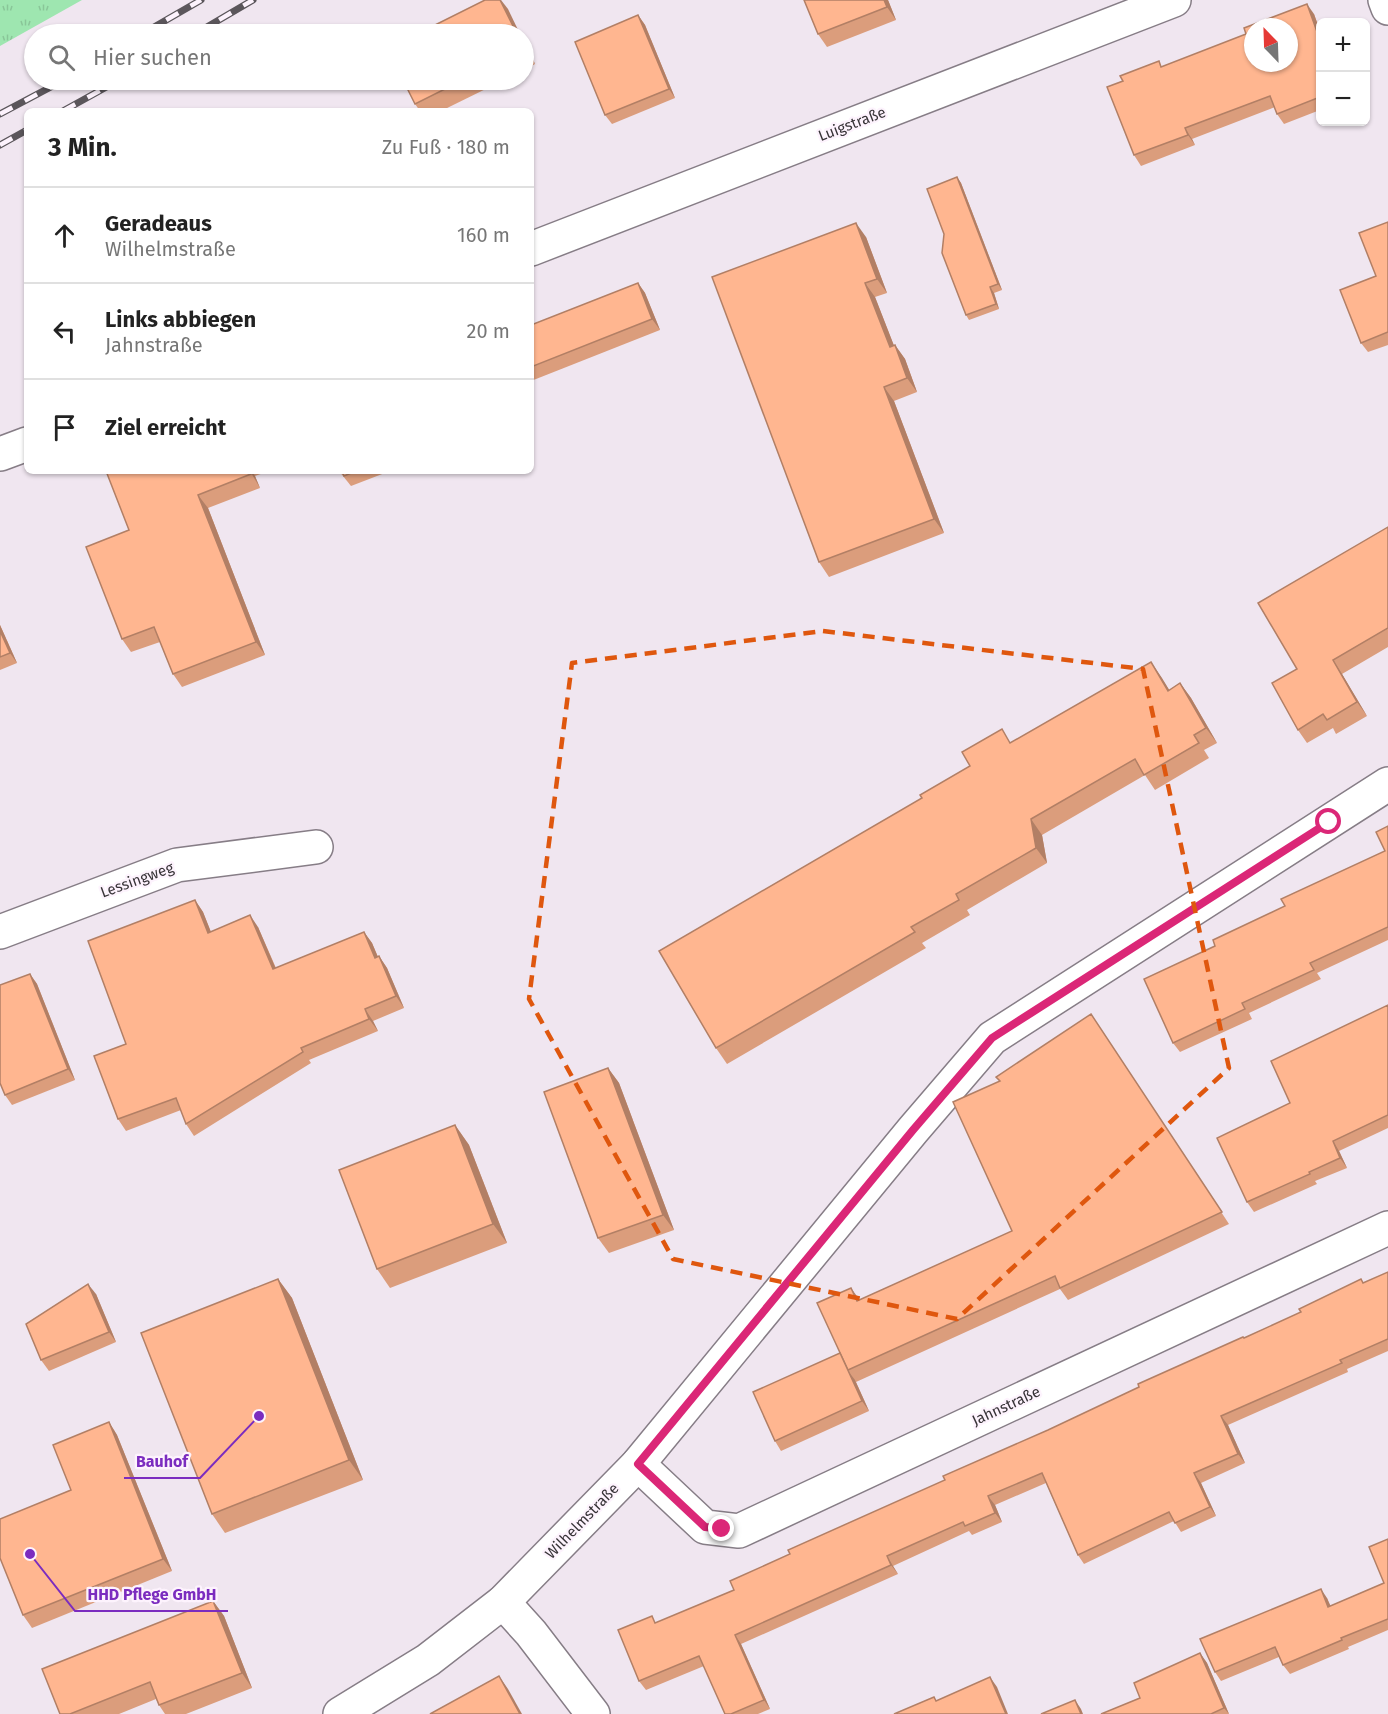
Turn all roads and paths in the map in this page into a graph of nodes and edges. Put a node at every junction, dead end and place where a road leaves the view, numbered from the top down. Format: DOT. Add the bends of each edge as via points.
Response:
graph roads {
  1 [pos="1174,0"];
  2 [pos="1385,0"];
  3 [pos="1388,8"];
  4 [pos="534,248"];
  5 [pos="24,445"];
  6 [pos="0,454"];
  7 [pos="1388,784"];
  8 [pos="316,847"];
  9 [pos="0,932"];
  10 [pos="1388,1228"];
  11 [pos="638,1464"];
  12 [pos="502,1602"];
  13 [pos="340,1714"];
  14 [pos="593,1714"];
  1 -- 4 [label="street, Luigstraße"];
  2 -- 3 [label="street"];
  5 -- 6 [label="street"];
  7 -- 11 [label="street, Wilhelmstraße" via="992,1038"];
  8 -- 9 [label="street, Lessingweg" via="177,865"];
  10 -- 11 [label="street, Jahnstraße" via="740,1531 705,1527"];
  11 -- 12 [label="street, Wilhelmstraße"];
  12 -- 13 [label="street, Wilhelmstraße" via="428,1660"];
  12 -- 14 [label="street"];
}
